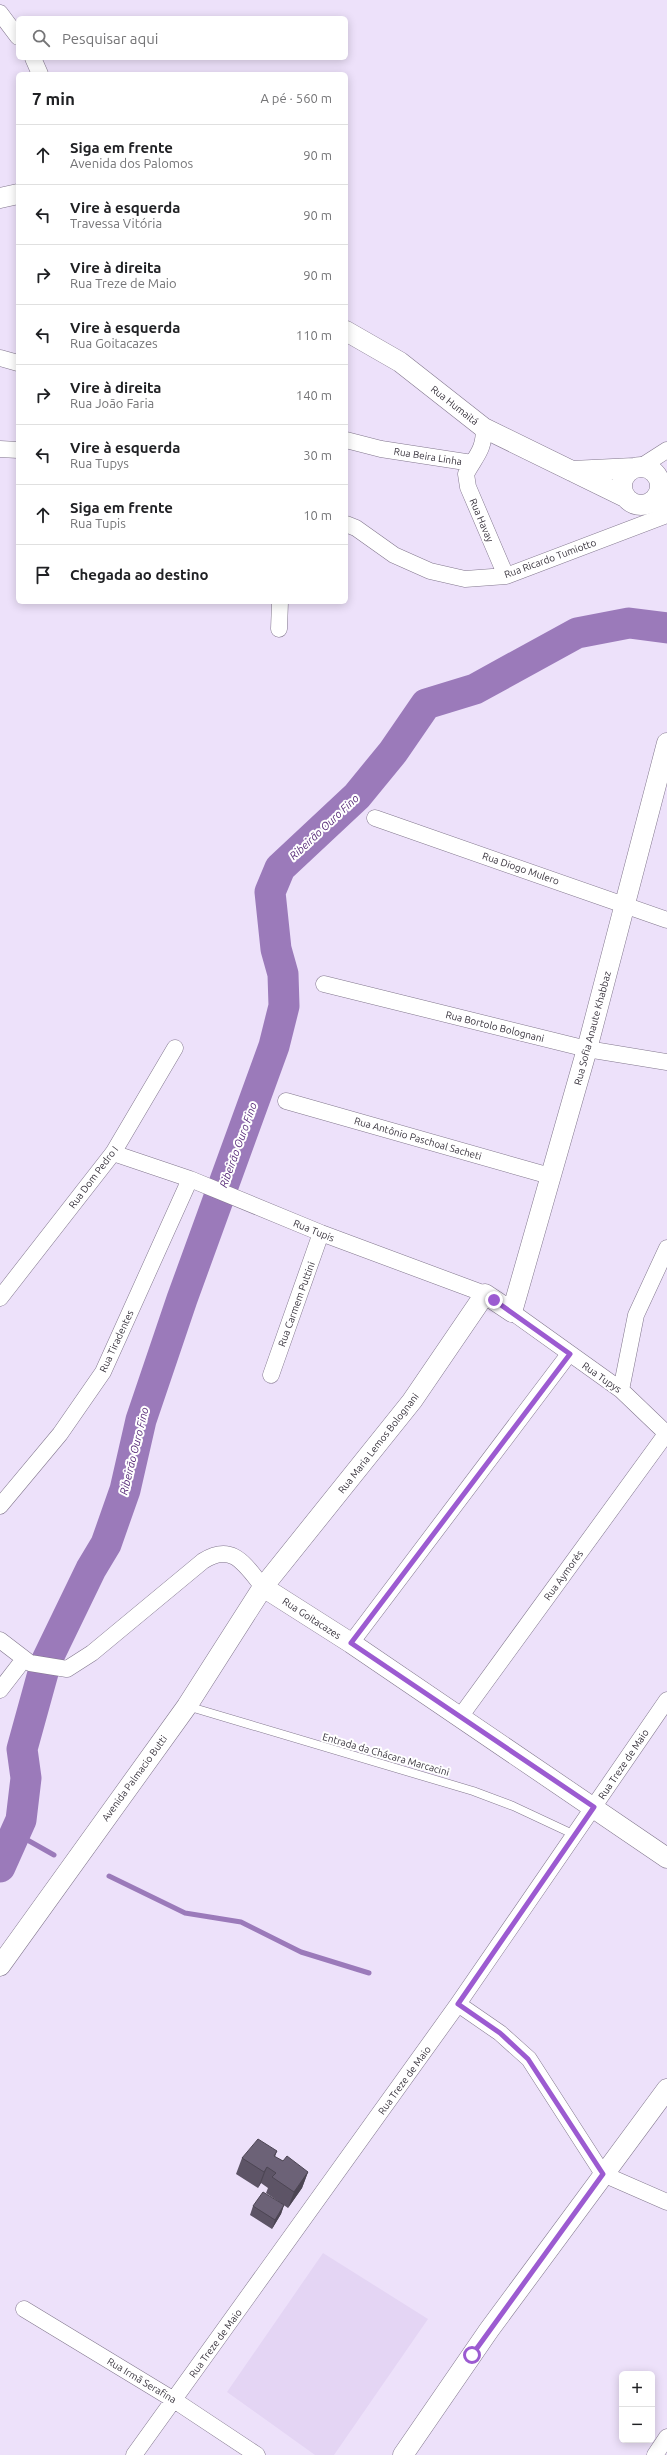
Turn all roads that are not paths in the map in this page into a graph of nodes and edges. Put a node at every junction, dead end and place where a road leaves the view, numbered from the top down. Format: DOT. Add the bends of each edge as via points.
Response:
graph roads {
  1 [pos="0,13"];
  2 [pos="16,34"];
  3 [pos="34,60"];
  4 [pos="39,72"];
  5 [pos="16,194"];
  6 [pos="0,198"];
  7 [pos="348,332"];
  8 [pos="0,358"];
  9 [pos="16,362"];
  10 [pos="484,428"];
  11 [pos="348,441"];
  12 [pos="0,449"];
  13 [pos="16,450"];
  14 [pos="667,450"];
  15 [pos="472,463"];
  16 [pos="638,467"];
  17 [pos="570,471"];
  18 [pos="625,497"];
  19 [pos="661,505"];
  20 [pos="667,515"];
  21 [pos="348,525"];
  22 [pos="506,576"];
  23 [pos="280,604"];
  24 [pos="280,629"];
  25 [pos="667,743"];
  26 [pos="664,774"];
  27 [pos="375,818"];
  28 [pos="625,904"];
  29 [pos="667,920"];
  30 [pos="324,984"];
  31 [pos="175,1048"];
  32 [pos="587,1049"];
  33 [pos="667,1062"];
  34 [pos="286,1100"];
  35 [pos="113,1153"];
  36 [pos="550,1176"];
  37 [pos="190,1179"];
  38 [pos="322,1233"];
  39 [pos="667,1248"];
  40 [pos="485,1294"];
  41 [pos="0,1298"];
  42 [pos="512,1312"];
  43 [pos="570,1354"];
  44 [pos="271,1375"];
  45 [pos="621,1390"];
  46 [pos="667,1434"];
  47 [pos="0,1506"];
  48 [pos="263,1588"];
  49 [pos="0,1640"];
  50 [pos="351,1643"];
  51 [pos="30,1662"];
  52 [pos="0,1690"];
  53 [pos="667,1700"];
  54 [pos="187,1706"];
  55 [pos="460,1717"];
  56 [pos="594,1807"];
  57 [pos="575,1835"];
  58 [pos="667,1858"];
  59 [pos="0,1966"];
  60 [pos="458,2004"];
  61 [pos="667,2089"];
  62 [pos="603,2174"];
  63 [pos="667,2202"];
  64 [pos="24,2309"];
  65 [pos="174,2400"];
  66 [pos="667,2437"];
  67 [pos="134,2455"];
  68 [pos="257,2455"];
  69 [pos="403,2455"];
  70 [pos="655,2455"];
  1 -- 2 [label="street"];
  3 -- 4 [label="street"];
  5 -- 6 [label="street"];
  7 -- 10 [label="street, Rua Humaitá" via="400,362"];
  8 -- 9 [label="street"];
  10 -- 15 [label="street, Rua Beira Linha" via="484,443"];
  10 -- 17 [label="street, Rua Humaitá"];
  11 -- 15 [label="street, Rua Beira Linha" via="381,449"];
  12 -- 13 [label="street"];
  14 -- 16 [label="street, Rua Humaitá"];
  15 -- 22 [label="street, Rua Havay" via="466,474 468,487"];
  16 -- 17 [label="street, Rua Humaitá"];
  16 -- 18 [label="street, Rua Humaitá" via="626,472 622,480 621,488"];
  16 -- 19 [label="street, Rua Humaitá" via="654,472 660,483"];
  17 -- 18 [label="street, Rua Humaitá"];
  18 -- 19 [label="street, Rua Humaitá" via="639,505"];
  20 -- 22 [label="street, Rua Ricardo Tumiotto"];
  21 -- 22 [label="street, Rua Ricardo Tumiotto" via="394,555 430,571 465,579"];
  23 -- 24 [label="street"];
  25 -- 26 [label="street, Rua Sofia Anaute Khabbaz"];
  26 -- 28 [label="street, Rua Sofia Anaute Khabbaz"];
  27 -- 28 [label="street, Rua Diogo Mulero"];
  28 -- 29 [label="street, Rua Diogo Mulero"];
  28 -- 32 [label="street, Rua Sofia Anaute Khabbaz"];
  30 -- 32 [label="street, Rua Bortolo Bolognani"];
  31 -- 35 [label="street, Rua Dom Pedro I"];
  32 -- 33 [label="street, Rua Bortolo Bolognani"];
  32 -- 36 [label="street, Rua Sofia Anaute Khabbaz"];
  34 -- 36 [label="street, Rua Antônio Paschoal Sacheti"];
  35 -- 37 [label="street, Rua Tupis"];
  35 -- 41 [label="street, Rua Dom Pedro I"];
  36 -- 42 [label="street, Rua Sofia Anaute Khabbaz"];
  37 -- 38 [label="street, Rua Tupis"];
  37 -- 47 [label="street, Rua Tiradentes" via="103,1372 60,1434"];
  38 -- 40 [label="street, Rua Tupis"];
  38 -- 44 [label="street, Rua Carmem Puttini"];
  39 -- 45 [label="street" via="636,1315"];
  40 -- 42 [label="street, Rua Tupis"];
  40 -- 48 [label="street, Rua Maria Lemos Bolognani" via="412,1401"];
  42 -- 43 [label="street, Rua Tupys"];
  43 -- 45 [label="street, Rua Tupys"];
  43 -- 50 [label="street"];
  45 -- 46 [label="street, Rua Tupys"];
  46 -- 55 [label="street, Rua Aymorés"];
  48 -- 50 [label="street, Rua Goitacazes"];
  48 -- 51 [label="street, Rua Goitacazes" via="234,1555 221,1552 212,1555 92,1653 67,1668"];
  48 -- 54 [label="street, Avenida Palmacio Butti"];
  49 -- 51 [label="street"];
  50 -- 55 [label="street, Rua Goitacazes"];
  51 -- 52 [label="street"];
  53 -- 56 [label="street, Rua Treze de Maio"];
  54 -- 57 [label="lane, Entrada da Chácara Marcacini" via="473,1791 513,1806"];
  54 -- 59 [label="street, Avenida Palmacio Butti"];
  55 -- 56 [label="street, Rua Goitacazes"];
  56 -- 57 [label="street, Rua Treze de Maio"];
  56 -- 58 [label="street, Rua Goitacazes"];
  57 -- 60 [label="street, Rua Treze de Maio"];
  60 -- 62 [label="street" via="500,2033 528,2059"];
  60 -- 65 [label="street, Rua Treze de Maio"];
  61 -- 62 [label="street"];
  62 -- 63 [label="street"];
  62 -- 69 [label="street"];
  64 -- 65 [label="street, Rua Irmã Serafina"];
  65 -- 67 [label="street, Rua Treze de Maio"];
  65 -- 68 [label="street, Rua Irmã Serafina"];
  66 -- 70 [label="street"];
}
